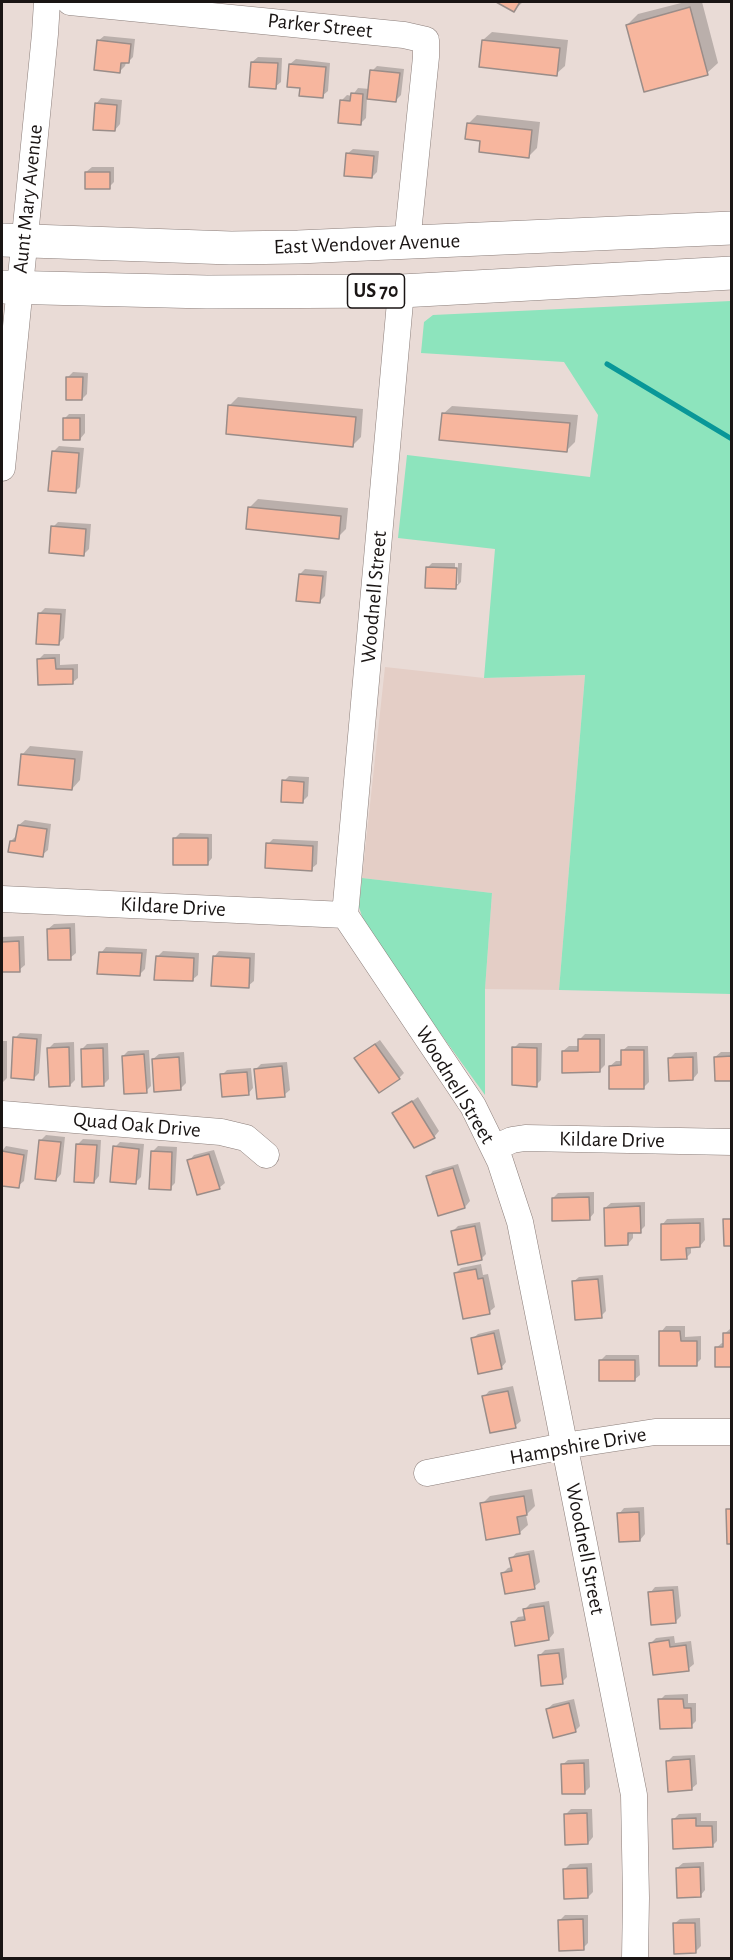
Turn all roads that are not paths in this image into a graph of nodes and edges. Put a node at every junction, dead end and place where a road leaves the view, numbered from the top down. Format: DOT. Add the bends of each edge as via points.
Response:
graph roads {
  1 [pos="47,2"];
  2 [pos="70,2"];
  3 [pos="732,228"];
  4 [pos="13,240"];
  5 [pos="407,243"];
  6 [pos="732,273"];
  7 [pos="10,287"];
  8 [pos="401,291"];
  9 [pos="2,468"];
  10 [pos="2,900"];
  11 [pos="345,915"];
  12 [pos="2,1114"];
  13 [pos="732,1142"];
  14 [pos="494,1148"];
  15 [pos="266,1155"];
  16 [pos="732,1432"];
  17 [pos="564,1446"];
  18 [pos="427,1473"];
  19 [pos="635,1959"];
  1 -- 4 [label="street, Aunt Mary Avenue"];
  2 -- 5 [label="street, Parker Street" via="426,40"];
  3 -- 5 [label="highway, East Wendover Avenue / US 70"];
  4 -- 5 [label="highway, East Wendover Avenue / US 70" via="231,248"];
  4 -- 7 [label="street, Aunt Mary Avenue"];
  6 -- 8 [label="highway, US 70"];
  7 -- 8 [label="highway, US 70"];
  7 -- 9 [label="street, Aunt Mary Avenue"];
  8 -- 11 [label="street, Woodnell Street"];
  10 -- 11 [label="street, Kildare Drive"];
  11 -- 14 [label="street, Woodnell Street" via="473,1106"];
  12 -- 15 [label="street, Quad Oak Drive" via="221,1132 246,1138"];
  13 -- 14 [label="street, Kildare Drive" via="525,1138"];
  14 -- 17 [label="street, Woodnell Street" via="520,1222"];
  16 -- 17 [label="street, Hampshire Drive" via="655,1432"];
  17 -- 18 [label="street, Hampshire Drive"];
  17 -- 19 [label="street, Woodnell Street" via="634,1796"];
}
